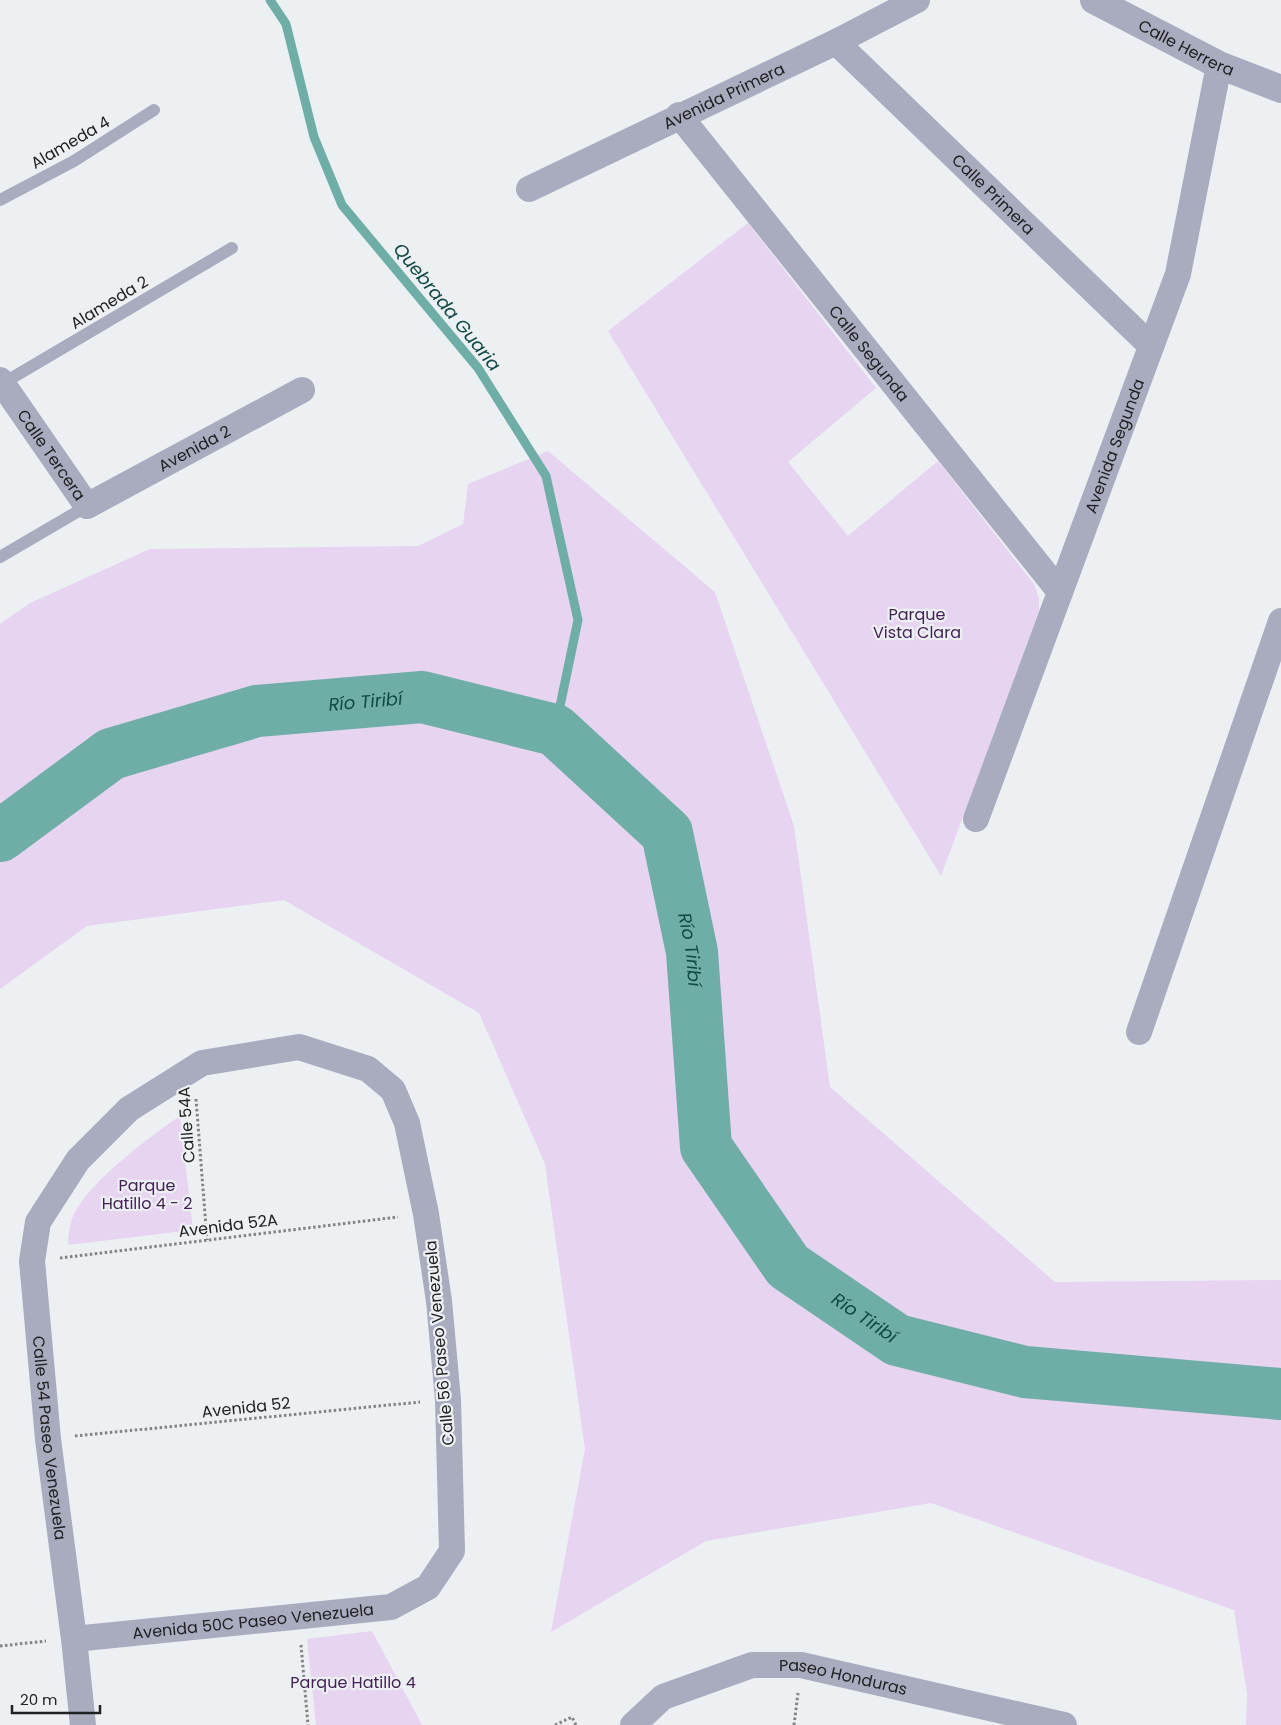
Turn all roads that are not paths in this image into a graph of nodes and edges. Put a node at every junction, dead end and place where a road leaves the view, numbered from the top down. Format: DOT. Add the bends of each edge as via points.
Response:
graph roads {
  1 [pos="917,0"];
  2 [pos="1094,0"];
  3 [pos="836,42"];
  4 [pos="1219,65"];
  5 [pos="1281,89"];
  6 [pos="154,110"];
  7 [pos="679,116"];
  8 [pos="529,190"];
  9 [pos="0,200"];
  10 [pos="232,248"];
  11 [pos="1150,346"];
  12 [pos="1,383"];
  13 [pos="302,390"];
  14 [pos="87,506"];
  15 [pos="0,557"];
  16 [pos="1060,592"];
  17 [pos="1281,621"];
  18 [pos="976,819"];
  19 [pos="1139,1032"];
  20 [pos="194,1068"];
  21 [pos="428,1587"];
  22 [pos="74,1639"];
  23 [pos="83,1725"];
  24 [pos="633,1725"];
  25 [pos="1064,1725"];
  1 -- 3 [label="street, Avenida Primera"];
  2 -- 4 [label="street, Calle Herrera"];
  3 -- 7 [label="street, Avenida Primera"];
  3 -- 11 [label="street, Calle Primera"];
  4 -- 5 [label="street, Calle Herrera"];
  4 -- 11 [label="street, Avenida Segunda" via="1178,274"];
  6 -- 9 [label="lane, Alameda 4" via="74,161"];
  7 -- 8 [label="street, Avenida Primera"];
  7 -- 16 [label="street, Calle Segunda"];
  10 -- 12 [label="lane, Alameda 2"];
  11 -- 16 [label="street, Avenida Segunda"];
  12 -- 14 [label="street, Calle Tercera"];
  13 -- 14 [label="street, Avenida 2"];
  14 -- 15 [label="lane"];
  16 -- 18 [label="street, Avenida Segunda"];
  17 -- 19 [label="street"];
  20 -- 21 [label="street, Calle 56 Paseo Venezuela" via="202,1063 299,1047 368,1069 393,1090 407,1123 426,1214 448,1400 452,1552"];
  20 -- 22 [label="street, Calle 54 Paseo Venezuela" via="129,1109 78,1160 38,1222 32,1261 48,1439"];
  21 -- 22 [label="street, Avenida 50C Paseo Venezuela" via="391,1607"];
  22 -- 23 [label="street, Calle 54 Paseo Venezuela"];
  24 -- 25 [label="street, Paseo Honduras" via="663,1697 752,1665 801,1665"];
}
